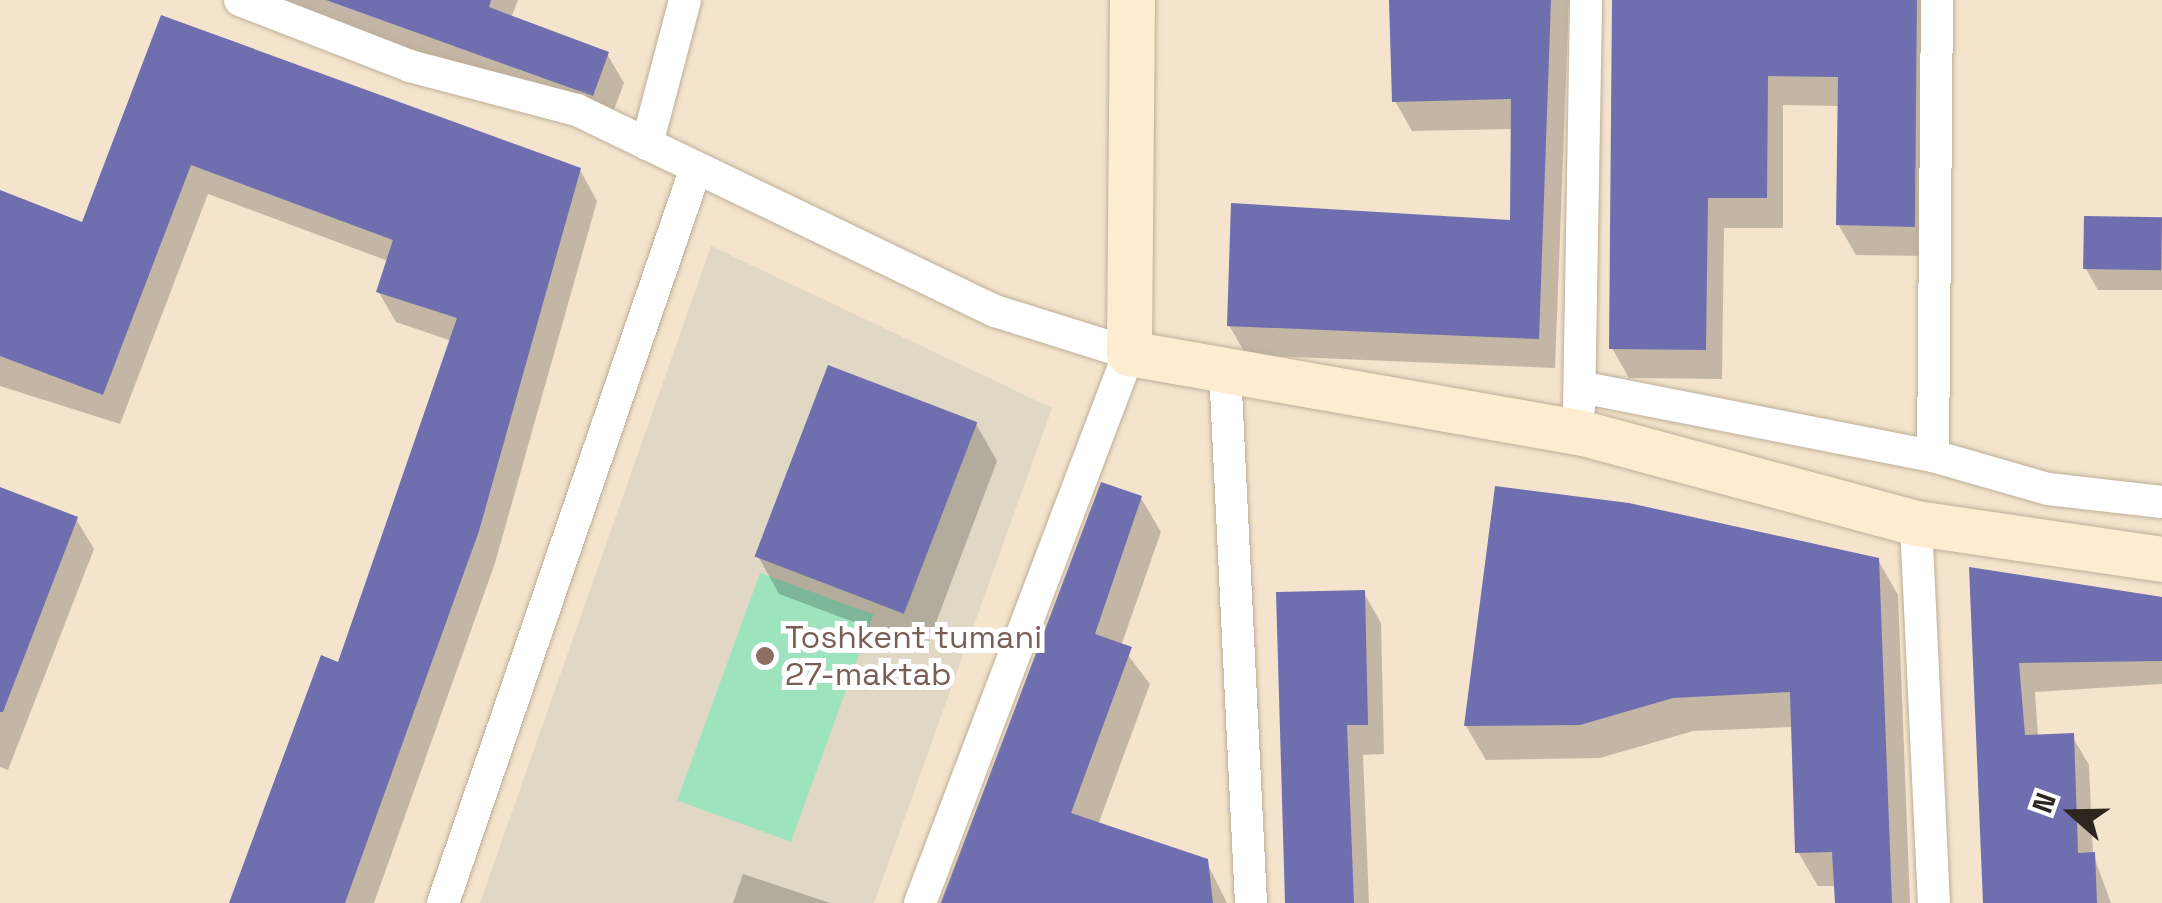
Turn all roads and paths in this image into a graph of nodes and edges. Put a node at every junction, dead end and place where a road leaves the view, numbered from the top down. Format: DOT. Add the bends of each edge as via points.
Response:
graph roads {
  1 [pos="240,0"];
  2 [pos="685,0"];
  3 [pos="1132,0"];
  4 [pos="1586,0"];
  5 [pos="1938,0"];
  6 [pos="648,144"];
  7 [pos="696,168"];
  8 [pos="1129,353"];
  9 [pos="1225,370"];
  10 [pos="1580,388"];
  11 [pos="1579,432"];
  12 [pos="1933,456"];
  13 [pos="2162,502"];
  14 [pos="1916,522"];
  15 [pos="2162,560"];
  16 [pos="444,903"];
  17 [pos="920,903"];
  18 [pos="1251,903"];
  19 [pos="1934,903"];
  1 -- 6 [label="street" via="410,66 577,110"];
  2 -- 6 [label="street"];
  3 -- 8 [label="street"];
  4 -- 10 [label="street"];
  5 -- 12 [label="street"];
  6 -- 7 [label="street"];
  7 -- 8 [label="street" via="995,312"];
  7 -- 16 [label="street"];
  8 -- 9 [label="street"];
  8 -- 17 [label="street"];
  9 -- 11 [label="street"];
  9 -- 18 [label="street"];
  10 -- 11 [label="street"];
  10 -- 12 [label="street"];
  11 -- 14 [label="street"];
  12 -- 13 [label="street" via="2048,488"];
  14 -- 15 [label="street"];
  14 -- 19 [label="street"];
}
